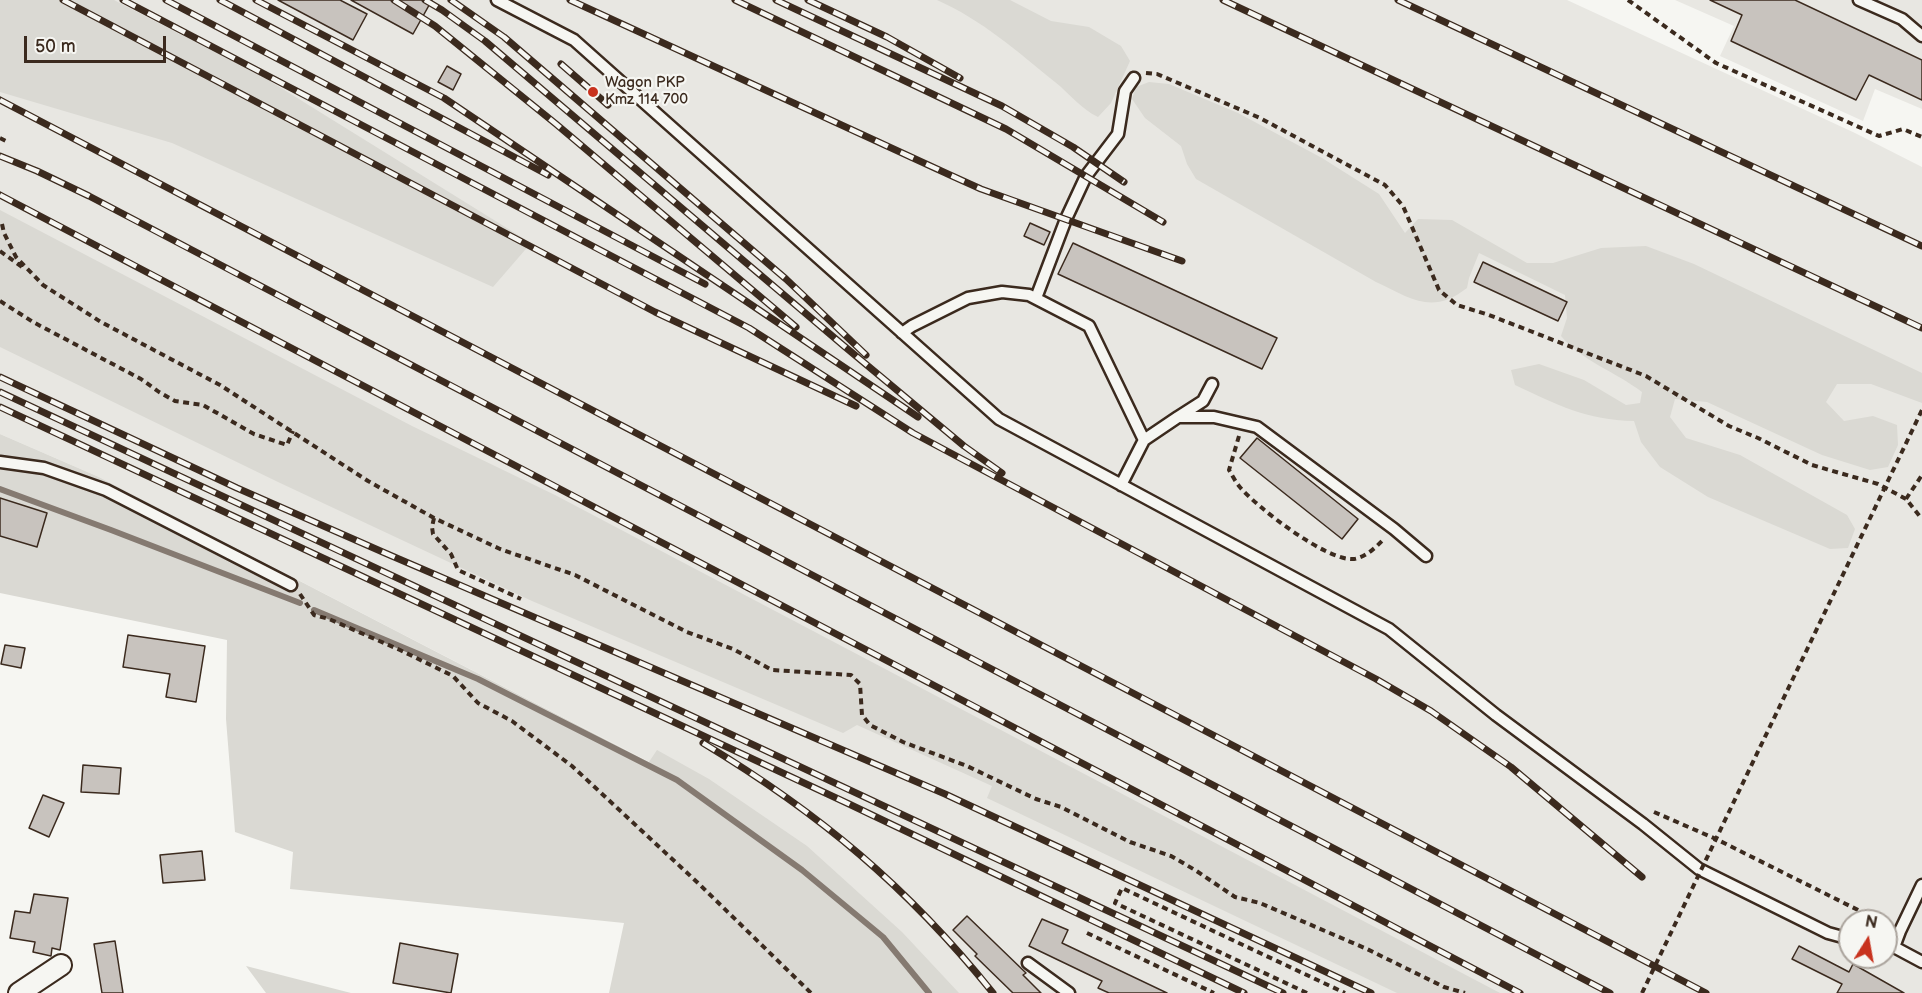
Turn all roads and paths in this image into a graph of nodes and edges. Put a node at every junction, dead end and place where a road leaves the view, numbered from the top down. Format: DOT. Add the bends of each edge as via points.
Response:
graph roads {
  1 [pos="497,0"];
  2 [pos="1628,0"];
  3 [pos="1859,0"];
  4 [pos="1922,36"];
  5 [pos="1134,78"];
  6 [pos="1922,137"];
  7 [pos="0,138"];
  8 [pos="6,141"];
  9 [pos="2,224"];
  10 [pos="0,251"];
  11 [pos="35,277"];
  12 [pos="1036,298"];
  13 [pos="0,301"];
  14 [pos="902,333"];
  15 [pos="1212,384"];
  16 [pos="1922,410"];
  17 [pos="1178,417"];
  18 [pos="1243,424"];
  19 [pos="293,431"];
  20 [pos="1144,440"];
  21 [pos="0,462"];
  22 [pos="1922,475"];
  23 [pos="1120,485"];
  24 [pos="1906,499"];
  25 [pos="435,518"];
  26 [pos="1922,519"];
  27 [pos="1394,530"];
  28 [pos="1426,556"];
  29 [pos="291,585"];
  30 [pos="521,599"];
  31 [pos="1664,816"];
  32 [pos="1716,839"];
  33 [pos="1922,885"];
  34 [pos="1856,909"];
  35 [pos="1088,933"];
  36 [pos="1898,934"];
  37 [pos="1838,936"];
  38 [pos="1898,950"];
  39 [pos="1922,962"];
  40 [pos="1028,963"];
  41 [pos="61,965"];
  42 [pos="19,993"];
  43 [pos="811,993"];
  44 [pos="1069,993"];
  45 [pos="1214,993"];
  46 [pos="1307,993"];
  47 [pos="1346,993"];
  48 [pos="1465,993"];
  49 [pos="1642,993"];
  1 -- 14 [label="lane" via="574,40"];
  2 -- 6 [label="path" via="1716,63 1879,136 1903,129"];
  3 -- 4 [label="lane" via="1902,19"];
  5 -- 12 [label="lane" via="1125,91 1118,134 1086,176"];
  5 -- 24 [label="path" via="1143,73 1157,74 1260,118 1385,185 1403,206 1439,290 1457,305 1646,376 1729,426 1812,465 1878,484"];
  7 -- 8 [label="path"];
  9 -- 11 [label="path" via="16,257"];
  10 -- 11 [label="path"];
  11 -- 19 [label="path" via="101,322 220,385"];
  12 -- 14 [label="lane" via="1002,292 968,298"];
  12 -- 20 [label="lane" via="1089,326"];
  13 -- 19 [label="path" via="176,400 202,405 254,434 287,445"];
  14 -- 23 [label="lane" via="999,419"];
  15 -- 17 [label="lane" via="1203,401"];
  16 -- 32 [label="path, bridge"];
  17 -- 18 [label="lane" via="1214,417"];
  17 -- 20 [label="lane"];
  18 -- 27 [label="lane" via="1257,427"];
  18 -- 27 [label="path" via="1229,470 1240,487 1308,542 1336,556 1354,559 1370,553"];
  19 -- 25 [label="path" via="368,481"];
  20 -- 23 [label="lane"];
  21 -- 29 [label="lane" via="44,468 106,490"];
  22 -- 24 [label="path"];
  23 -- 37 [label="lane" via="1389,629 1700,869"];
  24 -- 26 [label="path"];
  25 -- 30 [label="path" via="433,534 451,554 458,570"];
  25 -- 48 [label="path" via="501,549 575,575 772,670 851,675 860,684 862,715 870,725 1061,807 1130,842 1171,856 1235,897 1260,903"];
  27 -- 28 [label="lane"];
  29 -- 43 [label="path" via="314,615 453,676 478,703 512,721 572,766"];
  31 -- 32 [label="path"];
  32 -- 34 [label="path"];
  32 -- 49 [label="path, bridge"];
  33 -- 36 [label="lane"];
  35 -- 45 [label="path"];
  38 -- 39 [label="lane"];
  40 -- 44 [label="lane"];
  41 -- 42 [label="street"];
  46 -- 47 [label="path" via="1115,903 1122,888"];
}
